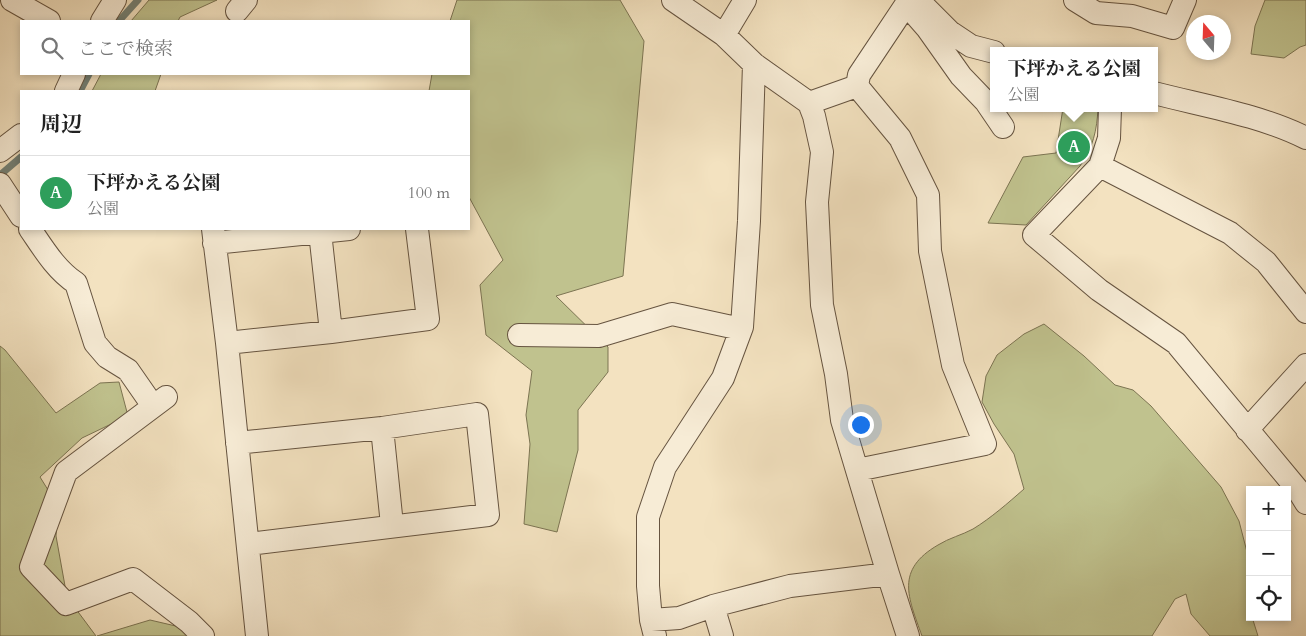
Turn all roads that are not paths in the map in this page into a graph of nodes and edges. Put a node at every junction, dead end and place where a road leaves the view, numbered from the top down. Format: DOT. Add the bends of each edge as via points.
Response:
graph roads {
  1 [pos="12,0"];
  2 [pos="115,0"];
  3 [pos="673,0"];
  4 [pos="745,0"];
  5 [pos="1075,0"];
  6 [pos="1185,0"];
  7 [pos="911,1"];
  8 [pos="47,20"];
  9 [pos="103,20"];
  10 [pos="724,35"];
  11 [pos="990,51"];
  12 [pos="754,64"];
  13 [pos="74,75"];
  14 [pos="857,86"];
  15 [pos="66,90"];
  16 [pos="1158,94"];
  17 [pos="809,103"];
  18 [pos="990,108"];
  19 [pos="993,112"];
  20 [pos="1110,112"];
  21 [pos="1003,128"];
  22 [pos="20,136"];
  23 [pos="1306,138"];
  24 [pos="0,151"];
  25 [pos="1100,166"];
  26 [pos="1,186"];
  27 [pos="20,214"];
  28 [pos="31,230"];
  29 [pos="339,230"];
  30 [pos="417,230"];
  31 [pos="320,232"];
  32 [pos="214,236"];
  33 [pos="1306,312"];
  34 [pos="741,329"];
  35 [pos="331,332"];
  36 [pos="519,335"];
  37 [pos="228,343"];
  38 [pos="1306,365"];
  39 [pos="382,428"];
  40 [pos="1247,430"];
  41 [pos="236,444"];
  42 [pos="857,470"];
  43 [pos="1306,503"];
  44 [pos="392,525"];
  45 [pos="249,544"];
  46 [pos="888,574"];
  47 [pos="713,606"];
  48 [pos="653,628"];
  49 [pos="203,636"];
  50 [pos="257,636"];
  51 [pos="722,636"];
  52 [pos="908,636"];
  1 -- 8 [label="street"];
  2 -- 9 [label="street"];
  3 -- 10 [label="street"];
  4 -- 10 [label="street"];
  5 -- 6 [label="street" via="1096,13 1132,16 1173,28"];
  7 -- 11 [label="street" via="971,46"];
  7 -- 14 [label="street" via="859,75"];
  7 -- 18 [label="street" via="961,76"];
  10 -- 12 [label="street"];
  12 -- 17 [label="street"];
  12 -- 34 [label="street" via="749,221"];
  13 -- 15 [label="street"];
  14 -- 17 [label="street"];
  14 -- 42 [label="street" via="900,138 928,195 930,251 953,365 985,444"];
  16 -- 23 [label="street" via="1266,122"];
  17 -- 42 [label="street" via="822,152 817,202 822,305 842,420"];
  19 -- 21 [label="street"];
  20 -- 25 [label="street" via="1109,138"];
  22 -- 24 [label="street"];
  25 -- 33 [label="street" via="1230,233 1266,262"];
  25 -- 40 [label="street" via="1034,235 1099,290 1176,343"];
  26 -- 27 [label="street"];
  28 -- 49 [label="street" via="46,254 76,283 94,343 160,401 66,472 31,567 66,604 133,579"];
  29 -- 31 [label="street"];
  30 -- 35 [label="street" via="428,319"];
  31 -- 32 [label="street"];
  31 -- 35 [label="street"];
  32 -- 37 [label="street"];
  34 -- 36 [label="street" via="672,314 599,336"];
  34 -- 48 [label="street" via="723,378 665,467 648,518 648,586"];
  35 -- 37 [label="street"];
  37 -- 41 [label="street"];
  38 -- 40 [label="street"];
  39 -- 41 [label="street"];
  39 -- 44 [label="street"];
  39 -- 44 [label="street" via="477,414 488,515"];
  40 -- 43 [label="street"];
  41 -- 45 [label="street"];
  42 -- 46 [label="street"];
  44 -- 45 [label="street"];
  45 -- 50 [label="street"];
  46 -- 47 [label="street" via="790,586"];
  46 -- 52 [label="street"];
  47 -- 48 [label="street"];
  47 -- 51 [label="street"];
}
